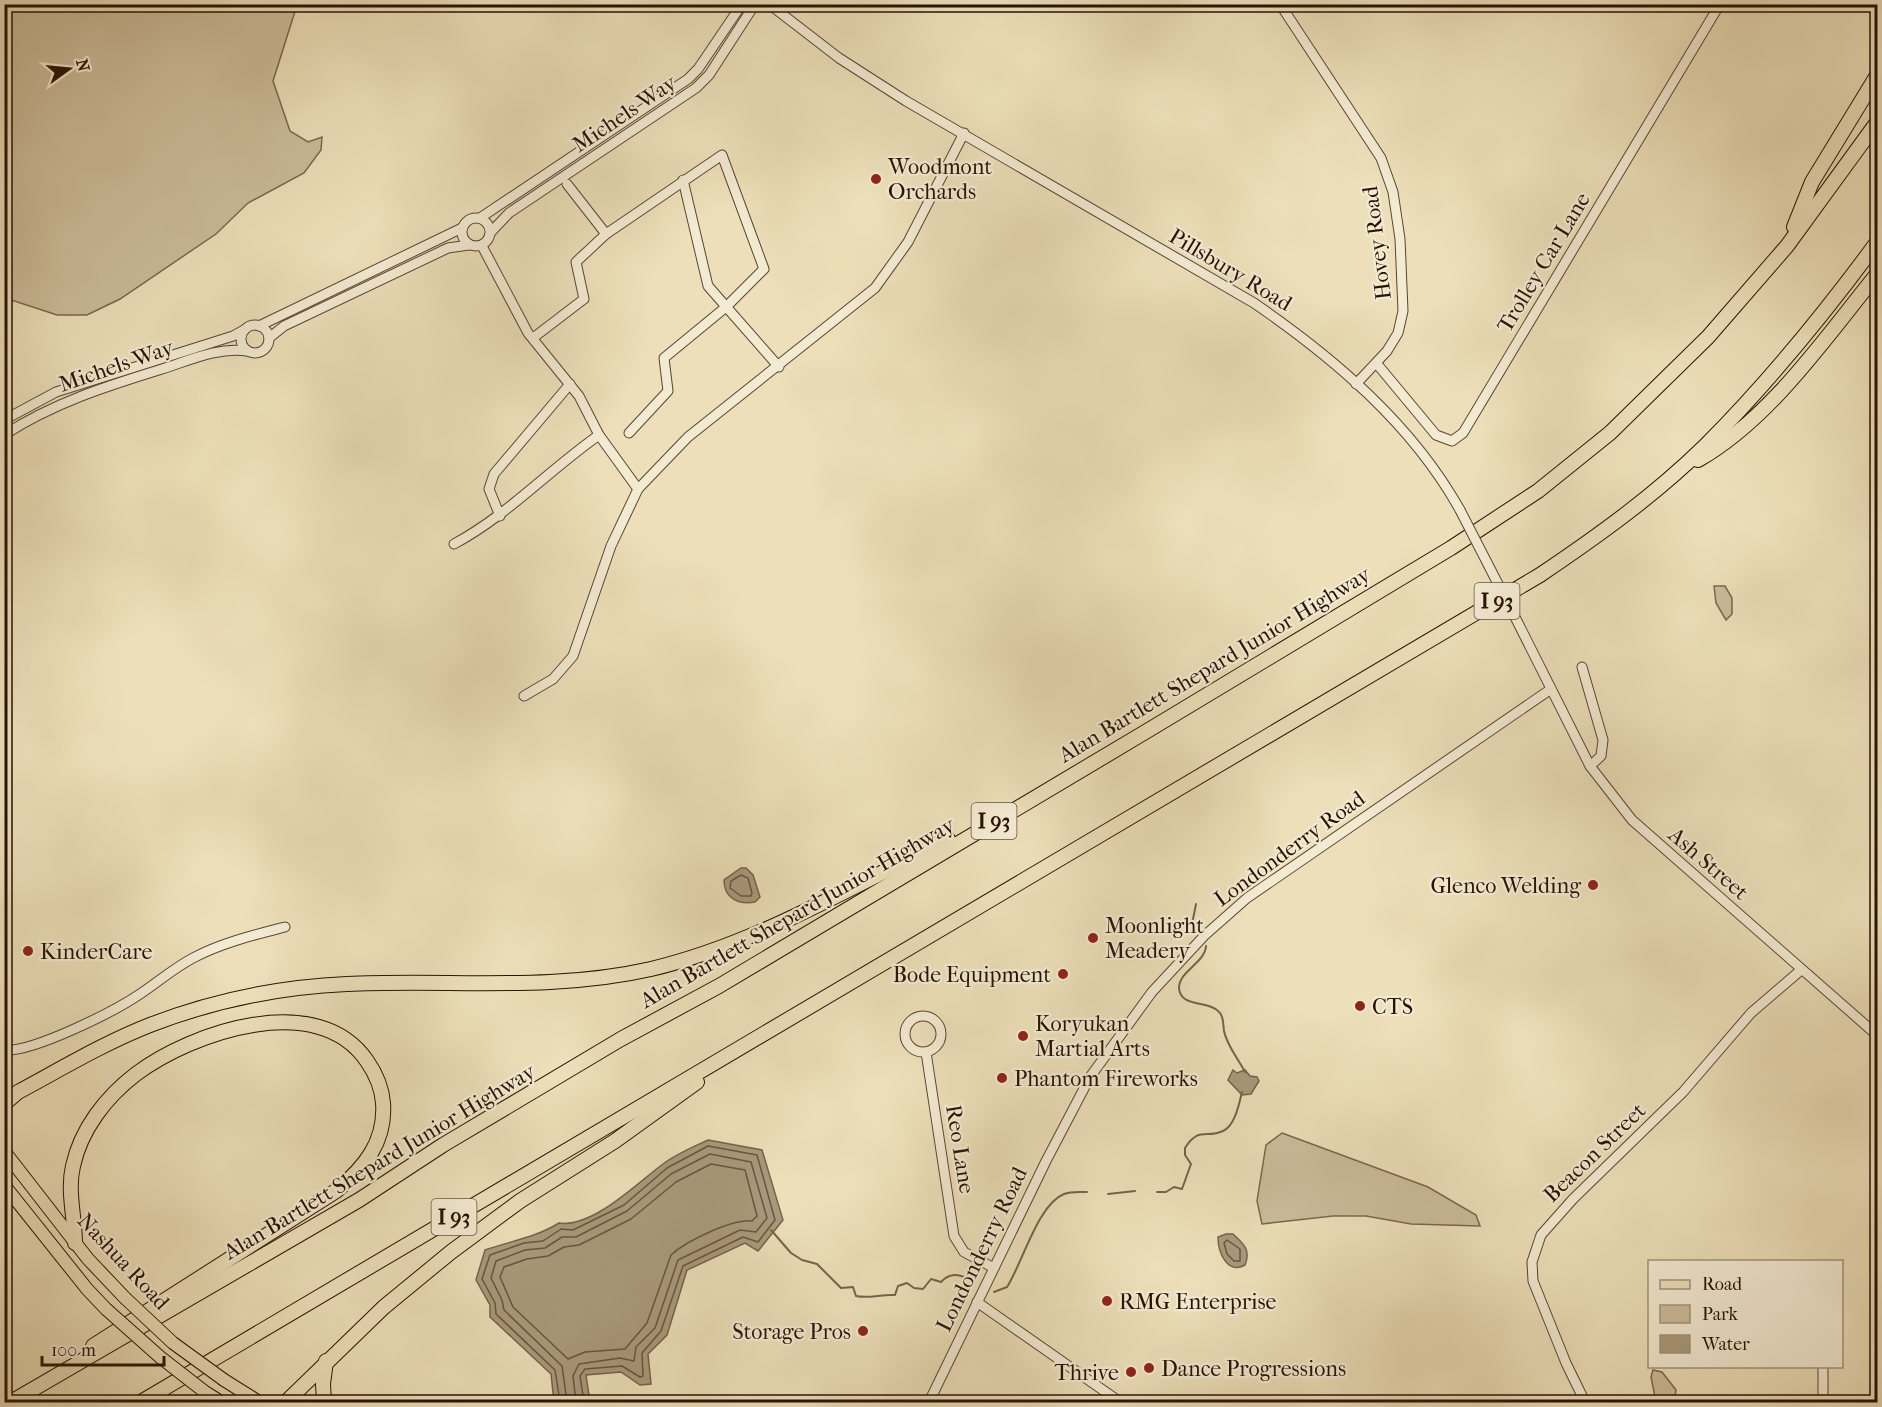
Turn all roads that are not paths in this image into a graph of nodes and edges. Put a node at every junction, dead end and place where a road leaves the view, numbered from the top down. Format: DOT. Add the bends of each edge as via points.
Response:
graph roads {
  1 [pos="742,4"];
  2 [pos="755,4"];
  3 [pos="769,4"];
  4 [pos="1280,4"];
  5 [pos="1720,4"];
  6 [pos="1878,74"];
  7 [pos="1878,121"];
  8 [pos="964,133"];
  9 [pos="683,180"];
  10 [pos="567,184"];
  11 [pos="480,218"];
  12 [pos="462,228"];
  13 [pos="491,232"];
  14 [pos="606,234"];
  15 [pos="1878,241"];
  16 [pos="469,245"];
  17 [pos="482,246"];
  18 [pos="1787,246"];
  19 [pos="1878,273"];
  20 [pos="726,307"];
  21 [pos="259,326"];
  22 [pos="244,330"];
  23 [pos="269,338"];
  24 [pos="532,338"];
  25 [pos="247,351"];
  26 [pos="1377,364"];
  27 [pos="779,366"];
  28 [pos="570,384"];
  29 [pos="1356,384"];
  30 [pos="4,420"];
  31 [pos="629,433"];
  32 [pos="4,435"];
  33 [pos="599,435"];
  34 [pos="1673,474"];
  35 [pos="638,489"];
  36 [pos="500,516"];
  37 [pos="454,544"];
  38 [pos="1582,667"];
  39 [pos="1551,689"];
  40 [pos="524,696"];
  41 [pos="1590,766"];
  42 [pos="1035,796"];
  43 [pos="285,927"];
  44 [pos="1801,970"];
  45 [pos="768,1031"];
  46 [pos="1878,1036"];
  47 [pos="4,1050"];
  48 [pos="926,1052"];
  49 [pos="11,1092"];
  50 [pos="4,1104"];
  51 [pos="4,1151"];
  52 [pos="4,1185"];
  53 [pos="75,1243"];
  54 [pos="994,1268"];
  55 [pos="977,1302"];
  56 [pos="326,1362"];
  57 [pos="1823,1368"];
  58 [pos="33,1389"];
  59 [pos="11,1402"];
  60 [pos="141,1402"];
  61 [pos="221,1402"];
  62 [pos="259,1402"];
  63 [pos="286,1402"];
  64 [pos="324,1402"];
  65 [pos="928,1402"];
  66 [pos="1120,1402"];
  67 [pos="1585,1402"];
  68 [pos="1823,1402"];
  1 -- 11 [label="street, Michels Way" via="688,79"];
  2 -- 13 [label="street, Michels Way" via="714,68 696,88 509,213"];
  3 -- 8 [label="street, Pillsbury Road" via="839,58"];
  4 -- 26 [label="street, Hovey Road" via="1381,158 1394,192 1403,311 1398,333"];
  5 -- 26 [label="street, Trolley Car Lane" via="1463,433 1452,441 1436,435"];
  6 -- 18 [label="highway" via="1812,182"];
  7 -- 18 [label="highway, Alan Bartlett Shepard Junior Highway / I 93"];
  8 -- 27 [label="street" via="897,260 875,288"];
  8 -- 29 [label="street, Pillsbury Road" via="1254,303 1323,353"];
  9 -- 14 [label="street"];
  9 -- 20 [label="street" via="708,286"];
  9 -- 20 [label="street" via="722,155 764,269"];
  10 -- 14 [label="street"];
  11 -- 12 [label="street" via="470,219"];
  11 -- 13 [label="street" via="488,223"];
  12 -- 16 [label="street" via="463,239"];
  12 -- 21 [label="street"];
  13 -- 17 [label="street"];
  14 -- 24 [label="street" via="576,262 584,299"];
  15 -- 34 [label="highway, I 93" via="1767,380"];
  16 -- 17 [label="street"];
  16 -- 23 [label="street" via="441,251 284,326"];
  17 -- 24 [label="street"];
  18 -- 42 [label="highway, Alan Bartlett Shepard Junior Highway / I 93" via="1651,396 1538,491 1451,548"];
  19 -- 34 [label="highway" via="1744,427 1712,452"];
  20 -- 27 [label="street"];
  20 -- 31 [label="street" via="664,358 668,391"];
  21 -- 22 [label="street"];
  21 -- 23 [label="street"];
  22 -- 25 [label="street" via="241,344"];
  22 -- 30 [label="street, Michels Way" via="56,392"];
  23 -- 25 [label="street" via="264,350"];
  24 -- 28 [label="street"];
  25 -- 32 [label="street, Michels Way" via="223,350 106,387 52,408"];
  26 -- 29 [label="street, Hovey Road"];
  27 -- 35 [label="street" via="671,452"];
  28 -- 33 [label="street"];
  28 -- 36 [label="street" via="494,474 489,489"];
  29 -- 39 [label="street, Pillsbury Road, bridge" via="1424,454 1460,510"];
  33 -- 35 [label="street"];
  33 -- 36 [label="street"];
  34 -- 45 [label="highway, I 93" via="1540,575"];
  35 -- 40 [label="street" via="611,546 573,656 553,679"];
  36 -- 37 [label="street"];
  38 -- 41 [label="street" via="1603,740 1601,756"];
  39 -- 41 [label="street, Ash Street"];
  39 -- 54 [label="street, Londonderry Road" via="1282,872 1232,910 1177,963 1128,1022 1090,1077"];
  41 -- 44 [label="street, Ash Street" via="1645,833"];
  42 -- 49 [label="highway" via="785,921 723,948 677,962 556,983 346,984 260,994 149,1025"];
  42 -- 58 [label="highway, Alan Bartlett Shepard Junior Highway / I 93"];
  43 -- 47 [label="street" via="211,950 107,1012 38,1044"];
  44 -- 46 [label="street, Ash Street"];
  44 -- 67 [label="street, Beacon Street" via="1751,1013 1676,1099 1553,1220 1537,1243 1532,1262 1535,1290"];
  45 -- 56 [label="highway" via="451,1252"];
  45 -- 60 [label="highway, I 93"];
  48 -- 48 [label="street" via="940,1041 941,1030 930,1017 918,1016 908,1023 906,1041 914,1050"];
  48 -- 54 [label="street, Reo Lane" via="954,1236 964,1252"];
  49 -- 50 [label="highway"];
  51 -- 53 [label="main road, Nashua Road"];
  52 -- 61 [label="main road, Nashua Road, bridge" via="106,1309"];
  53 -- 58 [label="highway" via="70,1179 81,1142 108,1100 151,1064 206,1038 247,1026 284,1022 310,1025 342,1036 370,1066 383,1099 383,1122 375,1149 351,1179 110,1334"];
  53 -- 62 [label="main road, Nashua Road, bridge" via="173,1343"];
  54 -- 55 [label="street, Londonderry Road"];
  55 -- 65 [label="street, Londonderry Road"];
  55 -- 66 [label="street"];
  56 -- 63 [label="highway"];
  56 -- 64 [label="highway"];
  57 -- 68 [label="street"];
  58 -- 59 [label="highway, Alan Bartlett Shepard Junior Highway / I 93"];
}
